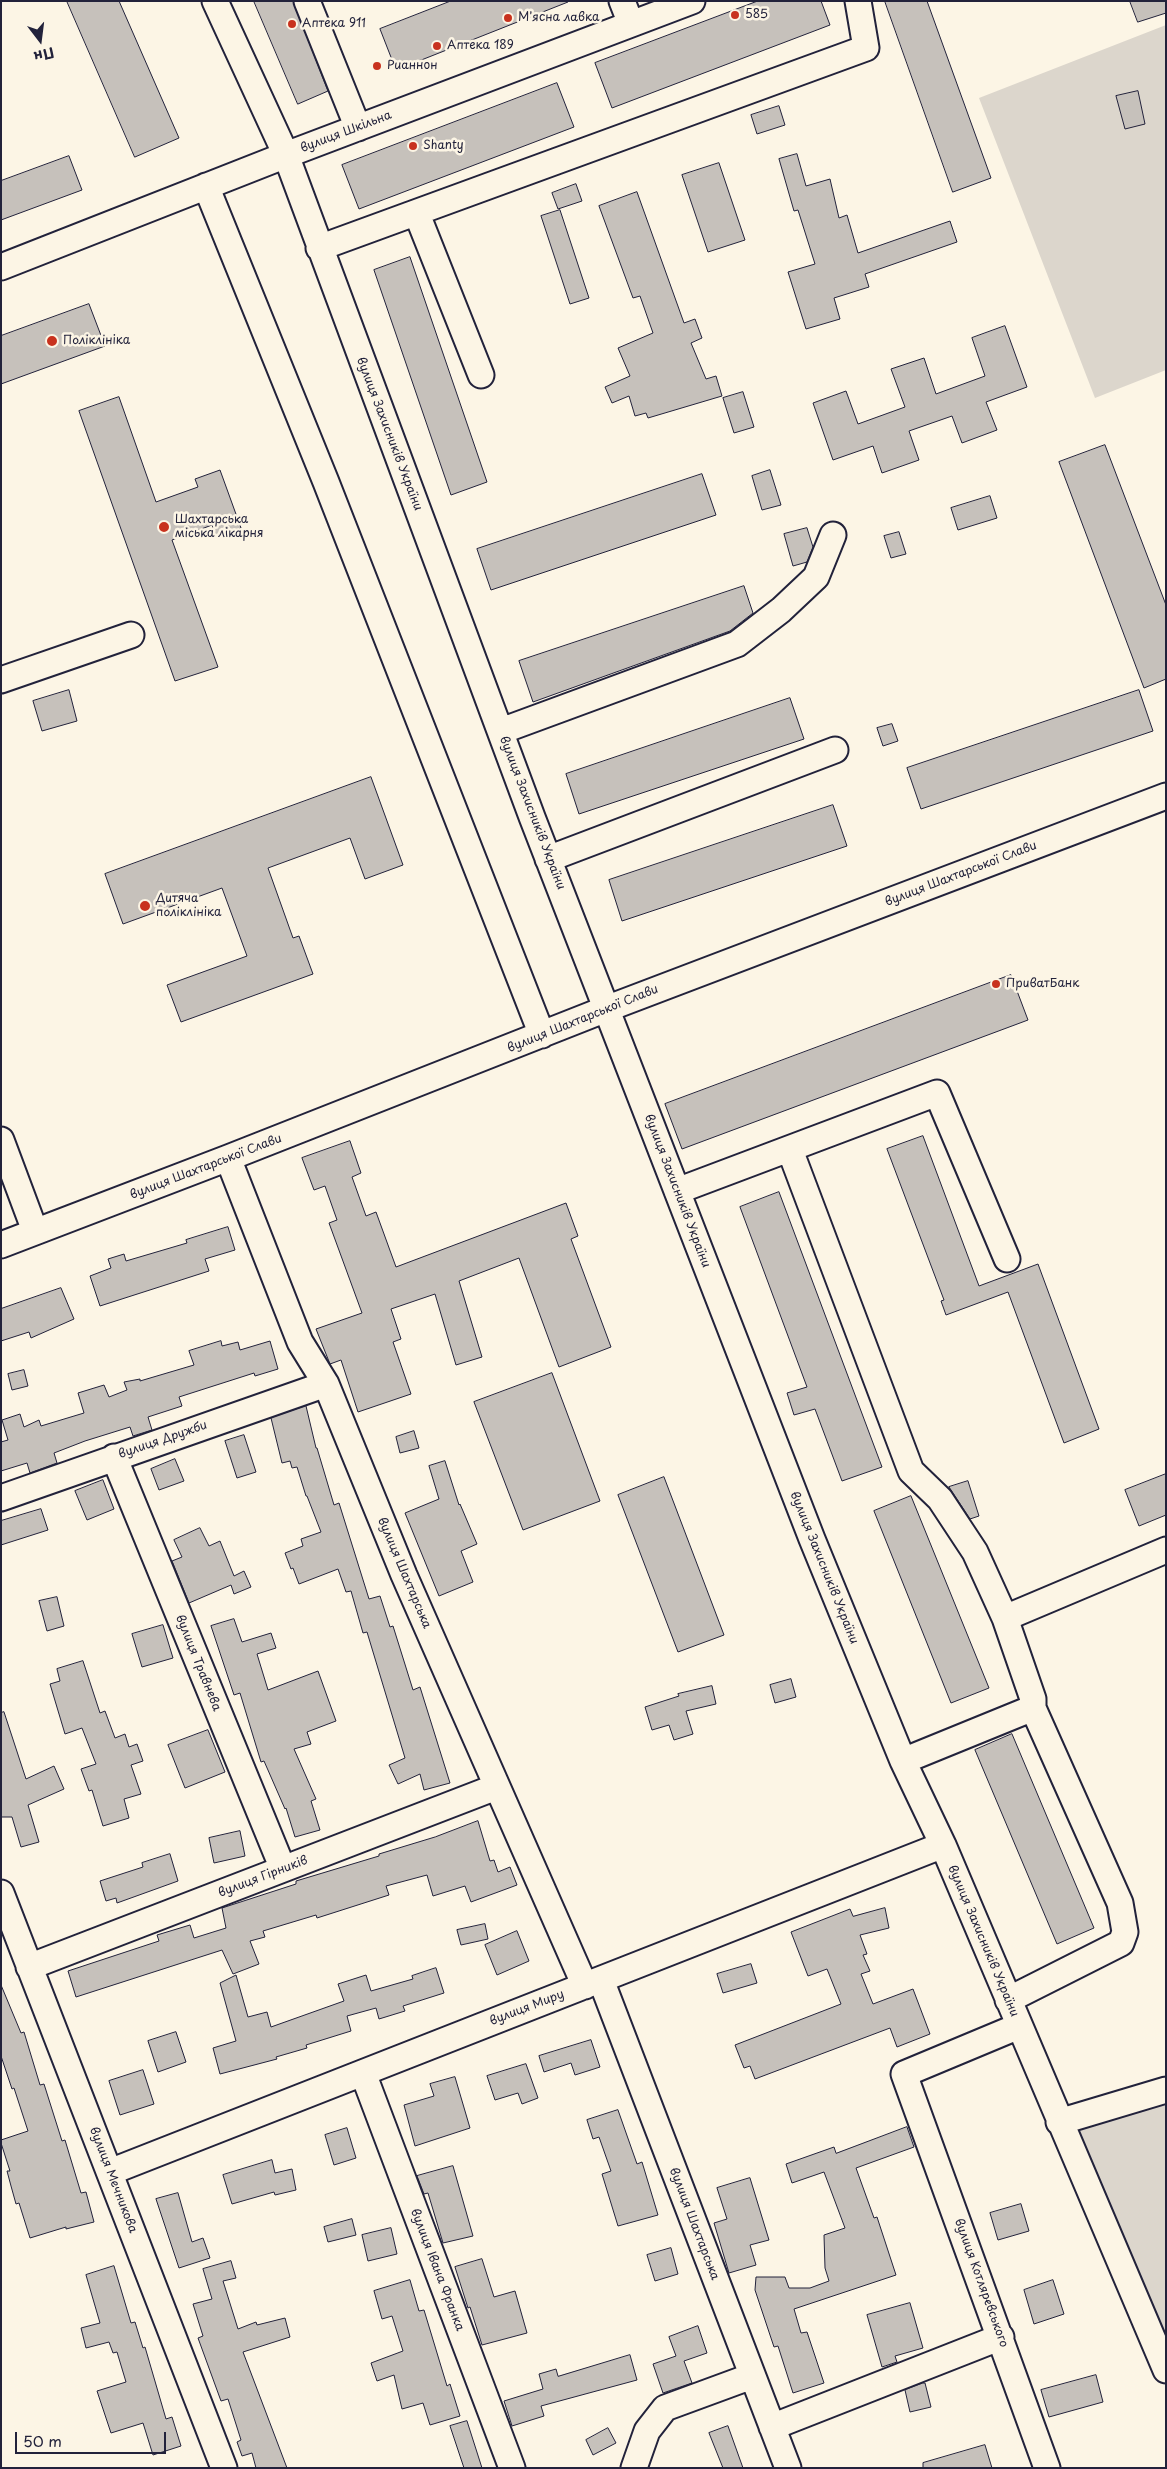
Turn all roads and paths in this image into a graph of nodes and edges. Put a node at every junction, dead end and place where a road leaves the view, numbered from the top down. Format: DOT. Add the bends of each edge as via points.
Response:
graph roads {
  1 [pos="215,1"];
  2 [pos="307,1"];
  3 [pos="622,1"];
  4 [pos="692,1"];
  5 [pos="858,1"];
  6 [pos="630,24"];
  7 [pos="358,128"];
  8 [pos="286,155"];
  9 [pos="206,186"];
  10 [pos="416,214"];
  11 [pos="319,248"];
  12 [pos="1,267"];
  13 [pos="481,374"];
  14 [pos="833,535"];
  15 [pos="130,635"];
  16 [pos="1,680"];
  17 [pos="501,731"];
  18 [pos="835,750"];
  19 [pos="1166,796"];
  20 [pos="548,859"];
  21 [pos="606,1009"];
  22 [pos="542,1035"];
  23 [pos="1,1140"];
  24 [pos="790,1150"];
  25 [pos="228,1158"];
  26 [pos="676,1191"];
  27 [pos="35,1232"];
  28 [pos="1,1245"];
  29 [pos="1007,1259"];
  30 [pos="326,1384"];
  31 [pos="114,1457"];
  32 [pos="1,1498"];
  33 [pos="1166,1550"];
  34 [pos="1005,1618"];
  35 [pos="1033,1708"];
  36 [pos="903,1761"];
  37 [pos="496,1787"];
  38 [pos="943,1845"];
  39 [pos="283,1869"];
  40 [pos="1,1894"];
  41 [pos="29,1967"];
  42 [pos="593,1983"];
  43 [pos="1008,2000"];
  44 [pos="1019,2026"];
  45 [pos="363,2073"];
  46 [pos="1166,2090"];
  47 [pos="1059,2122"];
  48 [pos="110,2172"];
  49 [pos="1001,2338"];
  50 [pos="1166,2370"];
  51 [pos="752,2376"];
  52 [pos="772,2427"];
  53 [pos="224,2468"];
  54 [pos="512,2468"];
  55 [pos="634,2468"];
  56 [pos="788,2468"];
  57 [pos="1047,2468"];
  1 -- 8 [label="street, вулиця Захисників України"];
  2 -- 7 [label="street"];
  3 -- 6 [label="street"];
  4 -- 6 [label="street, вулиця Шкільна"];
  5 -- 10 [label="street" via="866,48"];
  6 -- 7 [label="street, вулиця Шкільна"];
  7 -- 8 [label="street, вулиця Шкільна"];
  8 -- 9 [label="street, вулиця Шкільна"];
  8 -- 11 [label="street, вулиця Захисників України"];
  9 -- 12 [label="street, вулиця Шкільна"];
  9 -- 22 [label="street" via="326,482"];
  10 -- 11 [label="street"];
  10 -- 13 [label="street"];
  11 -- 17 [label="street, вулиця Захисників України"];
  14 -- 17 [label="street" via="816,576 782,610 737,644"];
  15 -- 16 [label="street"];
  17 -- 20 [label="street, вулиця Захисників України"];
  18 -- 20 [label="street"];
  19 -- 21 [label="street, вулиця Шахтарської Слави"];
  20 -- 21 [label="street, вулиця Захисників України"];
  21 -- 22 [label="street, вулиця Шахтарської Слави"];
  21 -- 26 [label="street, вулиця Захисників України"];
  22 -- 25 [label="street, вулиця Шахтарської Слави"];
  23 -- 27 [label="street"];
  24 -- 26 [label="street"];
  24 -- 29 [label="street" via="937,1093"];
  24 -- 34 [label="street" via="911,1471 940,1499 974,1552"];
  25 -- 27 [label="street, вулиця Шахтарської Слави"];
  25 -- 30 [label="street, вулиця Шахтарська" via="300,1342"];
  26 -- 36 [label="street, вулиця Захисників України"];
  27 -- 28 [label="street, вулиця Шахтарської Слави"];
  30 -- 31 [label="street, вулиця Дружби"];
  30 -- 37 [label="street, вулиця Шахтарська"];
  31 -- 32 [label="street, вулиця Дружби"];
  31 -- 39 [label="street, вулиця Травнева"];
  33 -- 34 [label="street"];
  34 -- 35 [label="street"];
  35 -- 36 [label="street"];
  35 -- 43 [label="street" via="1120,1903 1126,1932 1121,1943"];
  36 -- 38 [label="street, вулиця Захисників України"];
  37 -- 39 [label="street, вулиця Гірників"];
  37 -- 42 [label="street, вулиця Шахтарська"];
  38 -- 42 [label="street, вулиця Миру"];
  38 -- 43 [label="street, вулиця Захисників України"];
  39 -- 41 [label="street, вулиця Гірників"];
  40 -- 41 [label="street, вулиця Мечникова"];
  41 -- 48 [label="street, вулиця Мечникова"];
  42 -- 45 [label="street, вулиця Миру"];
  42 -- 51 [label="street, вулиця Шахтарська"];
  43 -- 44 [label="street, вулиця Захисників України"];
  44 -- 47 [label="street, вулиця Захисників України"];
  44 -- 49 [label="street, вулиця Котляревського" via="904,2074"];
  45 -- 48 [label="street, вулиця Миру"];
  45 -- 54 [label="street, вулиця Івана Франка"];
  46 -- 47 [label="street"];
  47 -- 50 [label="street, вулиця Захисників України"];
  48 -- 53 [label="street, вулиця Мечникова"];
  49 -- 52 [label="street"];
  49 -- 57 [label="street, вулиця Котляревського"];
  51 -- 52 [label="street, вулиця Шахтарська"];
  51 -- 55 [label="street" via="666,2408 647,2431"];
  52 -- 56 [label="street, вулиця Шахтарська"];
}
